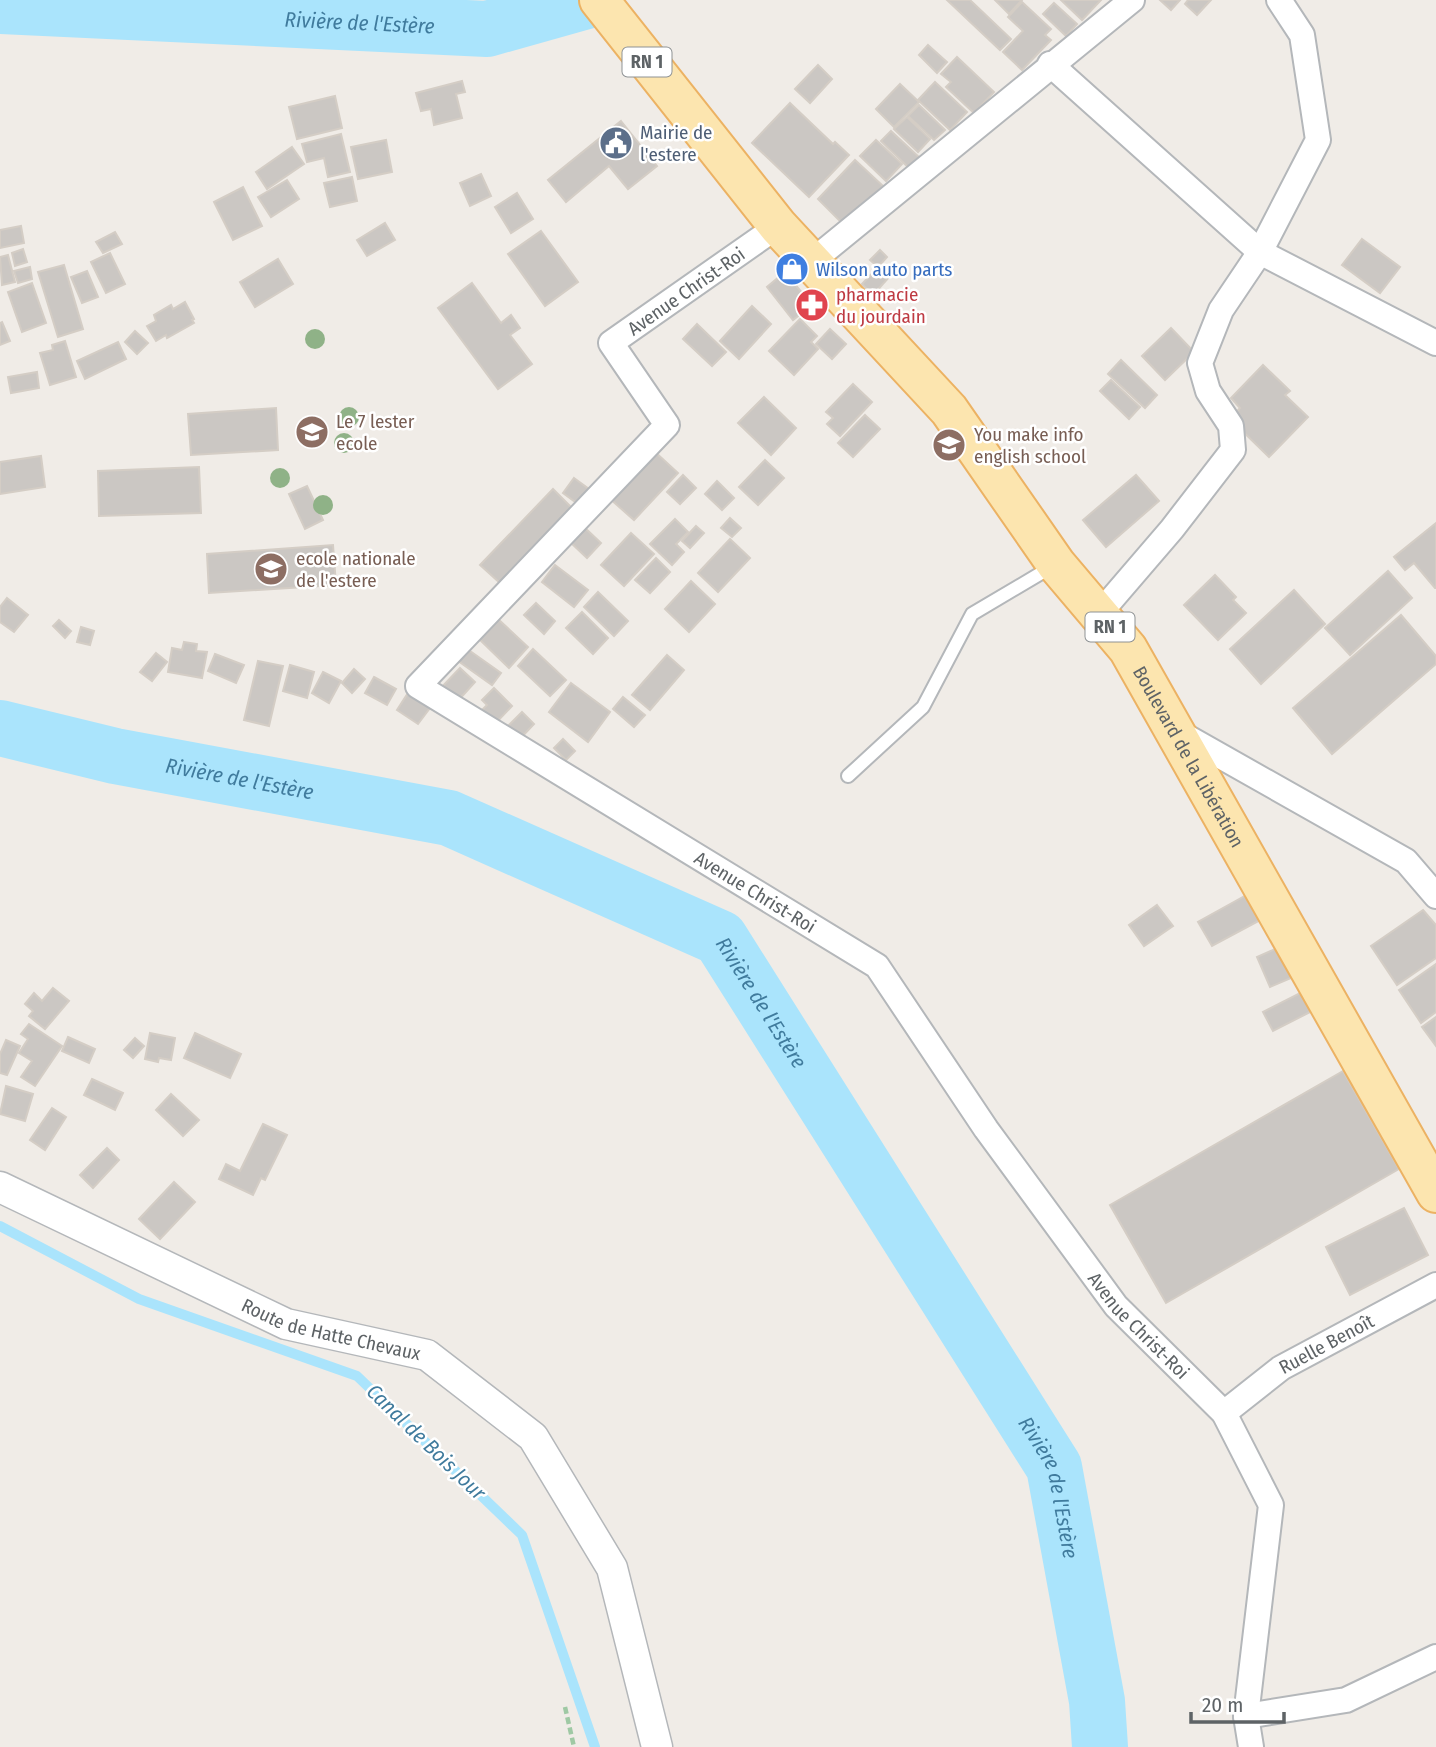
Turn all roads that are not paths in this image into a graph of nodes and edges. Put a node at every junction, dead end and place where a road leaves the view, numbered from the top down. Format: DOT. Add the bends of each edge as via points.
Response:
graph roads {
  1 [pos="599,0"];
  2 [pos="1132,0"];
  3 [pos="1279,0"];
  4 [pos="1050,64"];
  5 [pos="778,226"];
  6 [pos="1260,252"];
  7 [pos="811,262"];
  8 [pos="1436,343"];
  9 [pos="1056,564"];
  10 [pos="1099,614"];
  11 [pos="1176,731"];
  12 [pos="848,776"];
  13 [pos="1436,896"];
  14 [pos="0,1187"];
  15 [pos="1436,1193"];
  16 [pos="1436,1285"];
  17 [pos="1224,1413"];
  18 [pos="1436,1657"];
  19 [pos="1246,1716"];
  20 [pos="657,1747"];
  21 [pos="1251,1747"];
  1 -- 5 [label="main road, Boulevard de la Libération / RN 1"];
  2 -- 4 [label="street"];
  3 -- 6 [label="street" via="1302,35 1318,139"];
  4 -- 6 [label="street"];
  4 -- 7 [label="street"];
  5 -- 7 [label="main road, Boulevard de la Libération / RN 1"];
  5 -- 17 [label="street, Avenue Christ-Roi" via="611,343 667,425 418,685 877,966 986,1129 1116,1306"];
  6 -- 8 [label="street"];
  6 -- 10 [label="street" via="1221,310 1200,363 1208,391 1231,426 1233,450"];
  7 -- 9 [label="main road, Boulevard de la Libération / RN 1" via="949,410"];
  9 -- 10 [label="main road, Boulevard de la Libération / RN 1"];
  9 -- 12 [label="lane" via="972,614 923,708"];
  10 -- 11 [label="main road, Boulevard de la Libération / RN 1" via="1128,649"];
  11 -- 13 [label="street" via="1406,861"];
  11 -- 15 [label="main road, Boulevard de la Libération / RN 1"];
  14 -- 20 [label="street, Route de Hatte Chevaux" via="286,1324 428,1354 533,1437 612,1568"];
  16 -- 17 [label="street, Ruelle Benoît" via="1282,1368"];
  17 -- 19 [label="street, Avenue Christ-Roi" via="1271,1505"];
  18 -- 19 [label="street" via="1346,1700"];
  19 -- 21 [label="street, Avenue Christ-Roi"];
}
